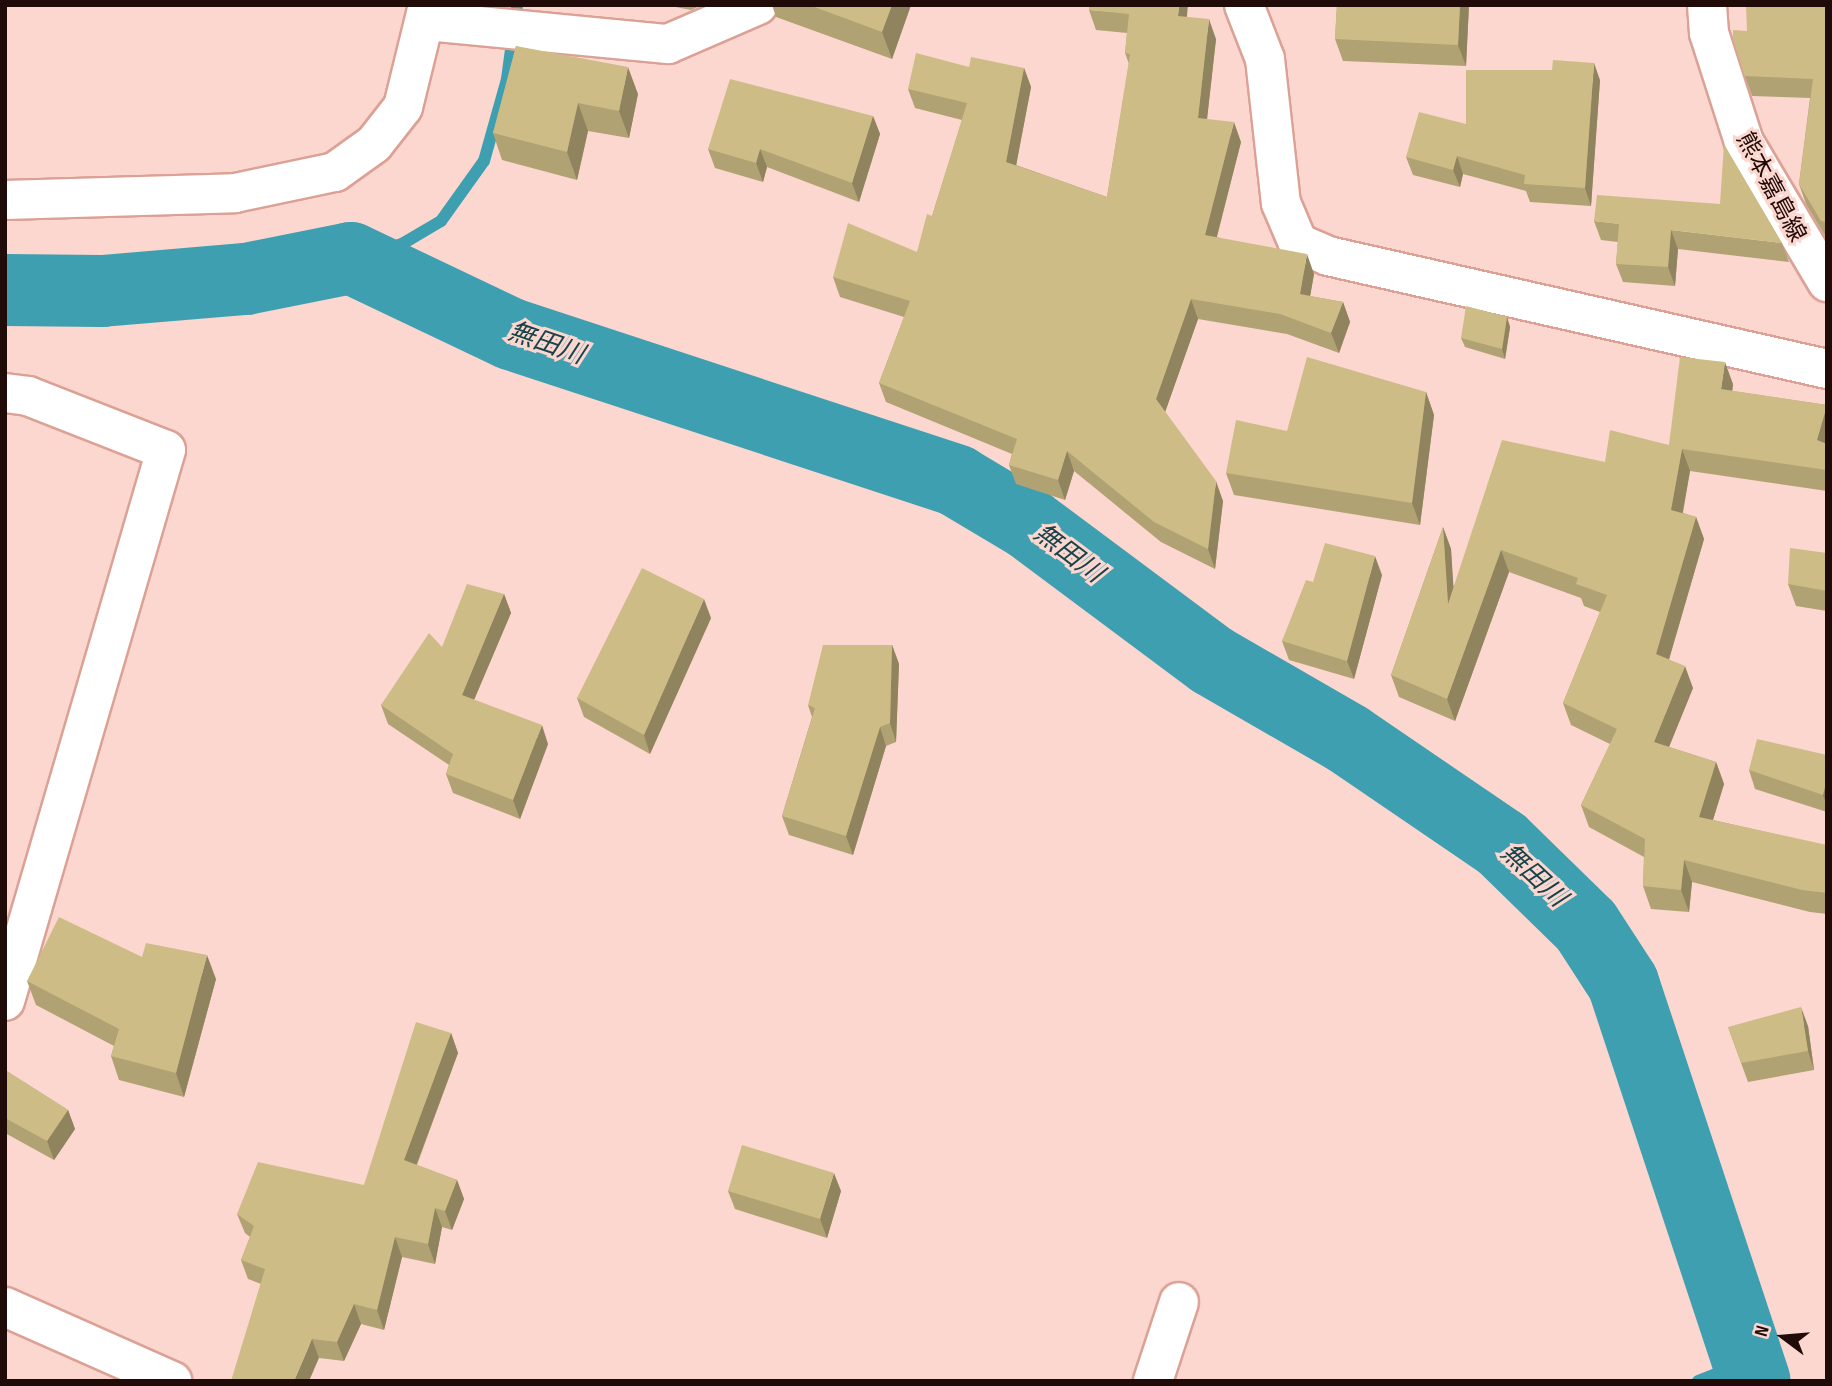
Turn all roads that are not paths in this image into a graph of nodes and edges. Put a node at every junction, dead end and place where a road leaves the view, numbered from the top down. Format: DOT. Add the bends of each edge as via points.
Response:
graph roads {
  1 [pos="758,5"];
  2 [pos="1244,5"];
  3 [pos="1707,5"];
  4 [pos="428,13"];
  5 [pos="5,200"];
  6 [pos="1827,282"];
  7 [pos="1827,369"];
  8 [pos="5,393"];
  9 [pos="5,1001"];
  10 [pos="1179,1303"];
  11 [pos="5,1307"];
  12 [pos="173,1381"];
  13 [pos="1153,1381"];
  1 -- 4 [label="street" via="668,44"];
  2 -- 7 [label="street" via="1265,59 1281,203 1298,243 1328,256"];
  3 -- 6 [label="street, 熊本嘉島線" via="1709,33 1744,142"];
  4 -- 5 [label="street" via="403,107 374,144 335,172 235,192"];
  8 -- 9 [label="street" via="28,396 166,450"];
  10 -- 13 [label="street"];
  11 -- 12 [label="street"];
}
